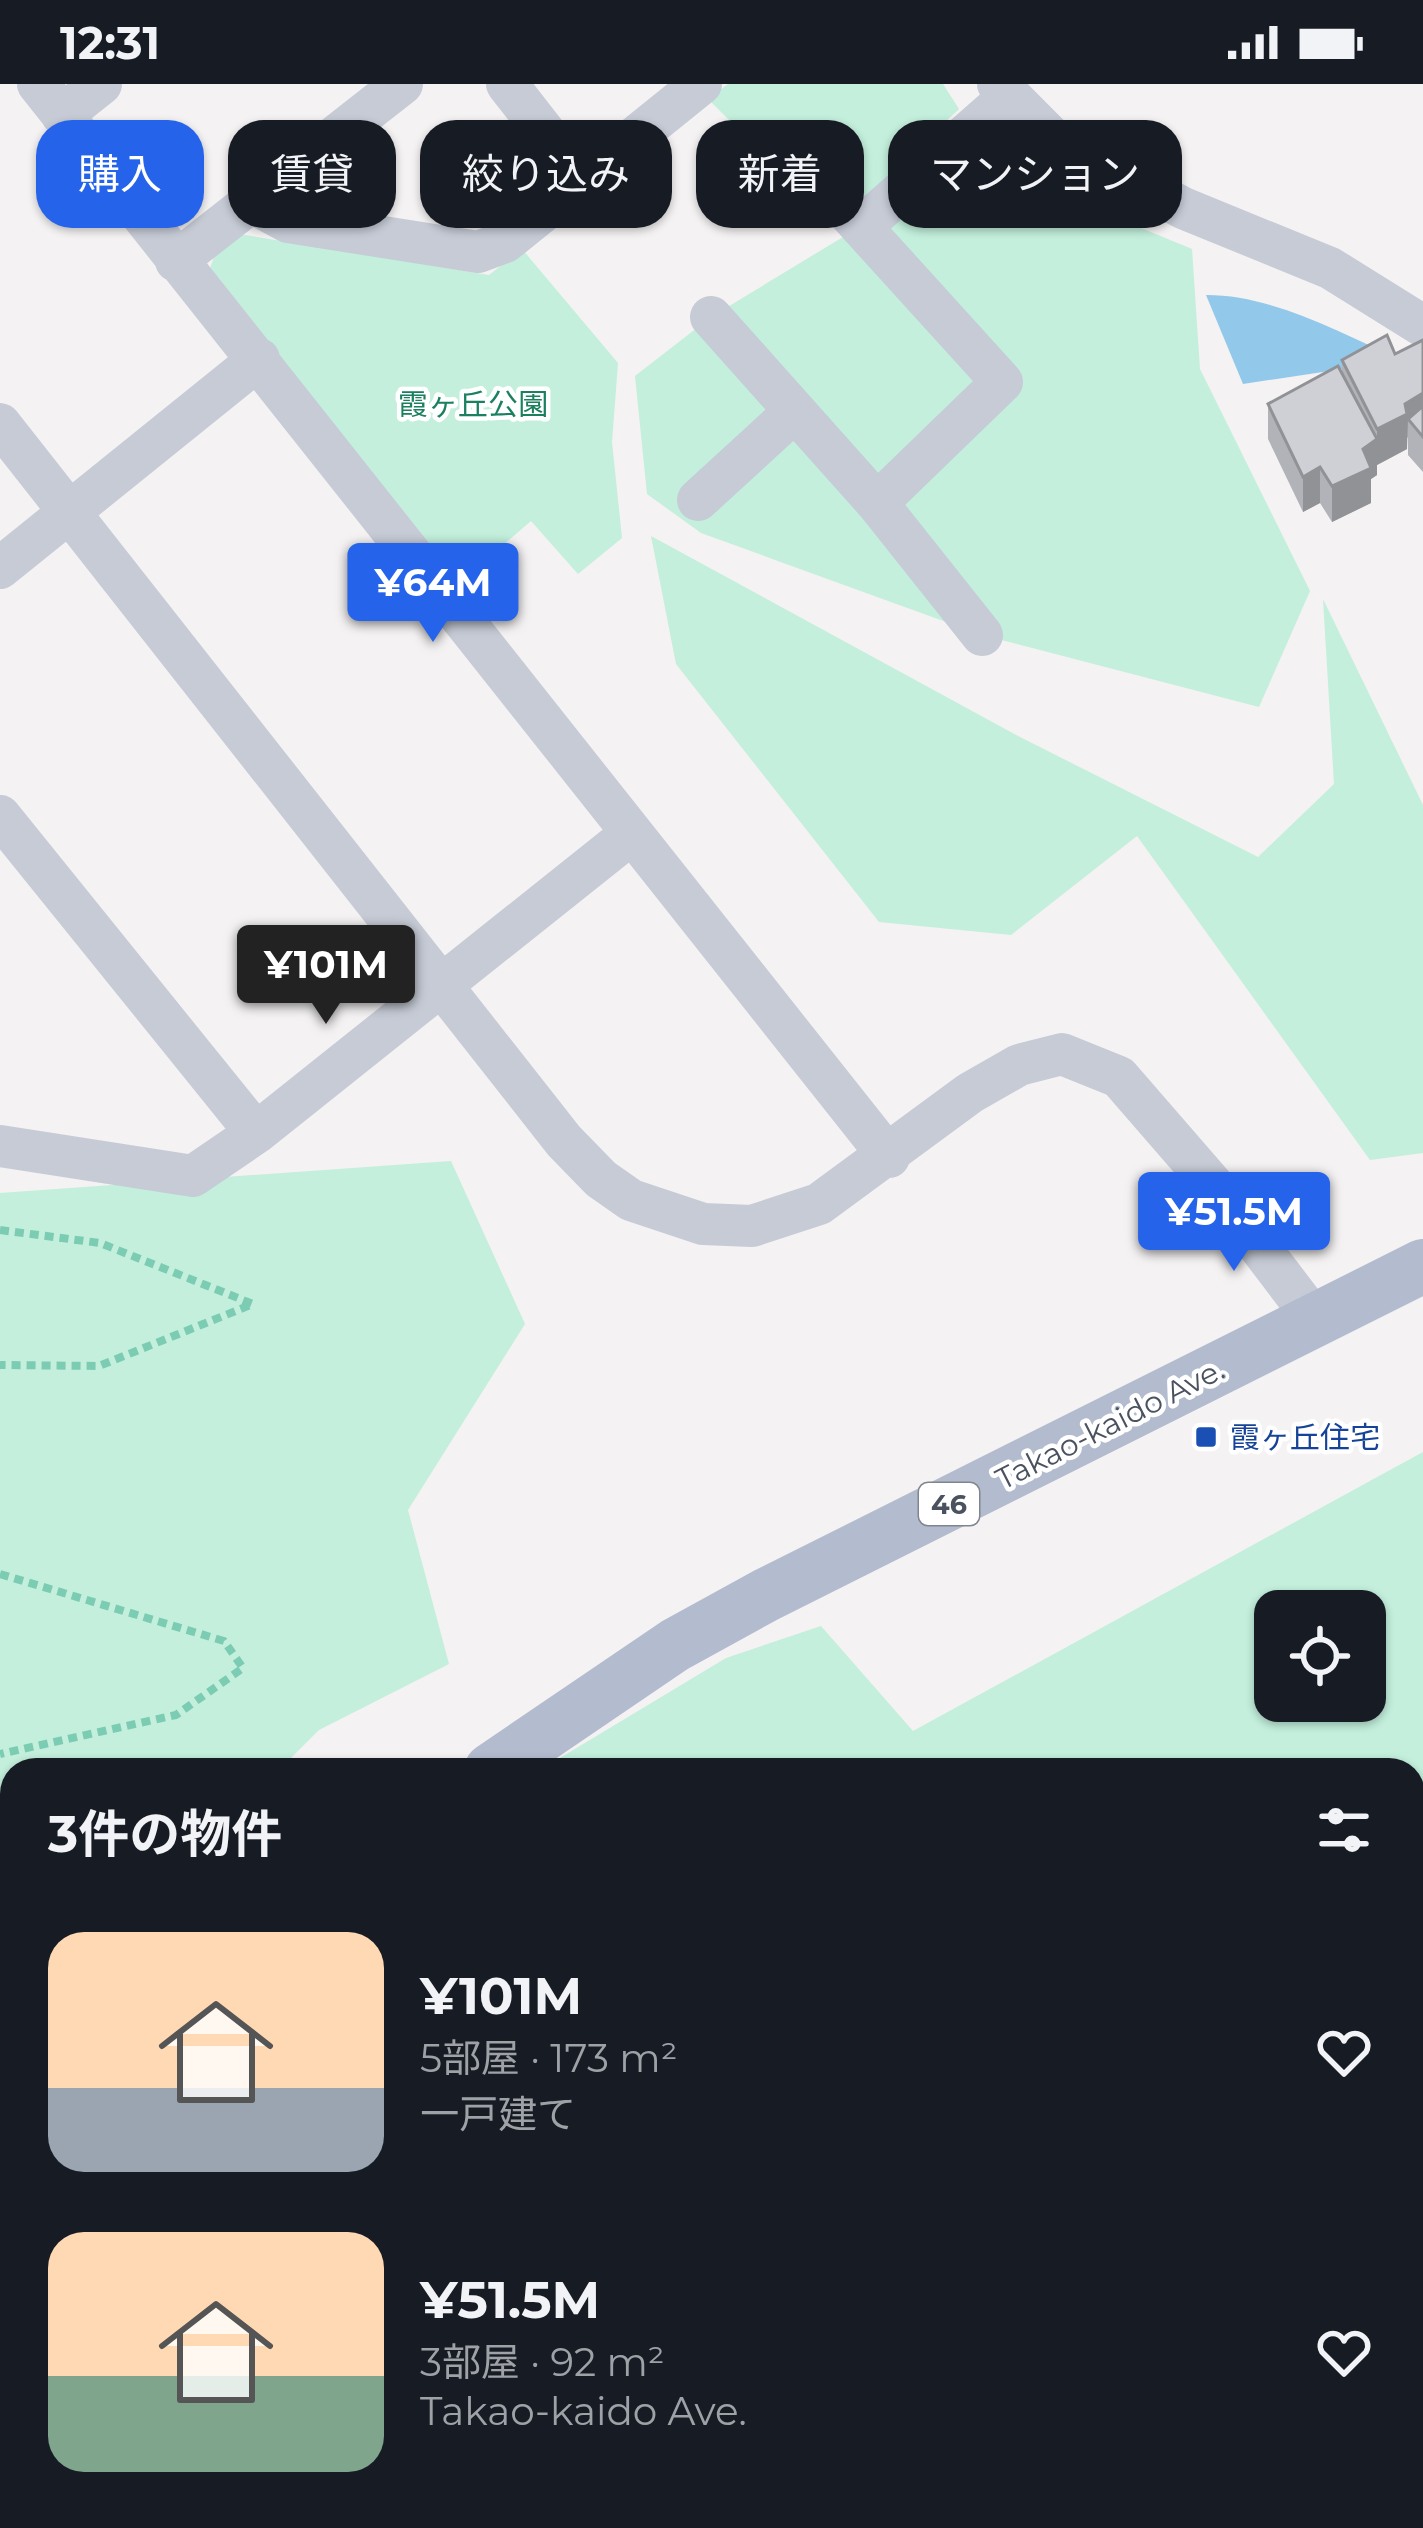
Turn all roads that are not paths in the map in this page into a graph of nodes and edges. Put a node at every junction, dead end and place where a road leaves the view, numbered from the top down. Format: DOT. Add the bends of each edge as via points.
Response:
graph roads {
  1 [pos="101,84"];
  2 [pos="402,84"];
  3 [pos="507,84"];
  4 [pos="701,84"];
  5 [pos="1004,90"];
  6 [pos="50,100"];
  7 [pos="356,120"];
  8 [pos="535,120"];
  9 [pos="655,120"];
  10 [pos="228,220"];
  11 [pos="327,228"];
  12 [pos="522,228"];
  13 [pos="176,261"];
  14 [pos="711,317"];
  15 [pos="1423,326"];
  16 [pos="259,359"];
  17 [pos="794,411"];
  18 [pos="0,424"];
  19 [pos="698,500"];
  20 [pos="877,503"];
  21 [pos="70,512"];
  22 [pos="0,568"];
  23 [pos="982,635"];
  24 [pos="0,816"];
  25 [pos="631,834"];
  26 [pos="441,985"];
  27 [pos="256,1133"];
  28 [pos="0,1146"];
  29 [pos="889,1157"];
  30 [pos="1423,1266"];
  31 [pos="1315,1320"];
  32 [pos="509,1758"];
  1 -- 6 [label="street"];
  2 -- 7 [label="street"];
  3 -- 8 [label="street"];
  4 -- 9 [label="street"];
  5 -- 15 [label="street" via="1052,137 1183,208 1330,268"];
  5 -- 20 [label="street" via="848,212 1002,382"];
  6 -- 13 [label="street"];
  10 -- 13 [label="street"];
  11 -- 12 [label="street" via="478,251"];
  13 -- 16 [label="street"];
  14 -- 17 [label="street"];
  16 -- 21 [label="street"];
  16 -- 25 [label="street"];
  17 -- 19 [label="street"];
  17 -- 20 [label="street"];
  18 -- 21 [label="street"];
  20 -- 23 [label="street"];
  21 -- 22 [label="street"];
  21 -- 26 [label="street"];
  24 -- 27 [label="street"];
  25 -- 26 [label="street"];
  25 -- 29 [label="street"];
  26 -- 27 [label="street"];
  26 -- 29 [label="street" via="564,1142 631,1200 703,1224 752,1226 819,1204"];
  27 -- 28 [label="street" via="193,1177"];
  29 -- 31 [label="street" via="970,1093 1019,1065 1062,1054 1119,1077"];
  30 -- 31 [label="main road, Takao-kaido Ave. / 46"];
  31 -- 32 [label="main road, Takao-kaido Ave. / 46" via="766,1595 675,1645"];
}
